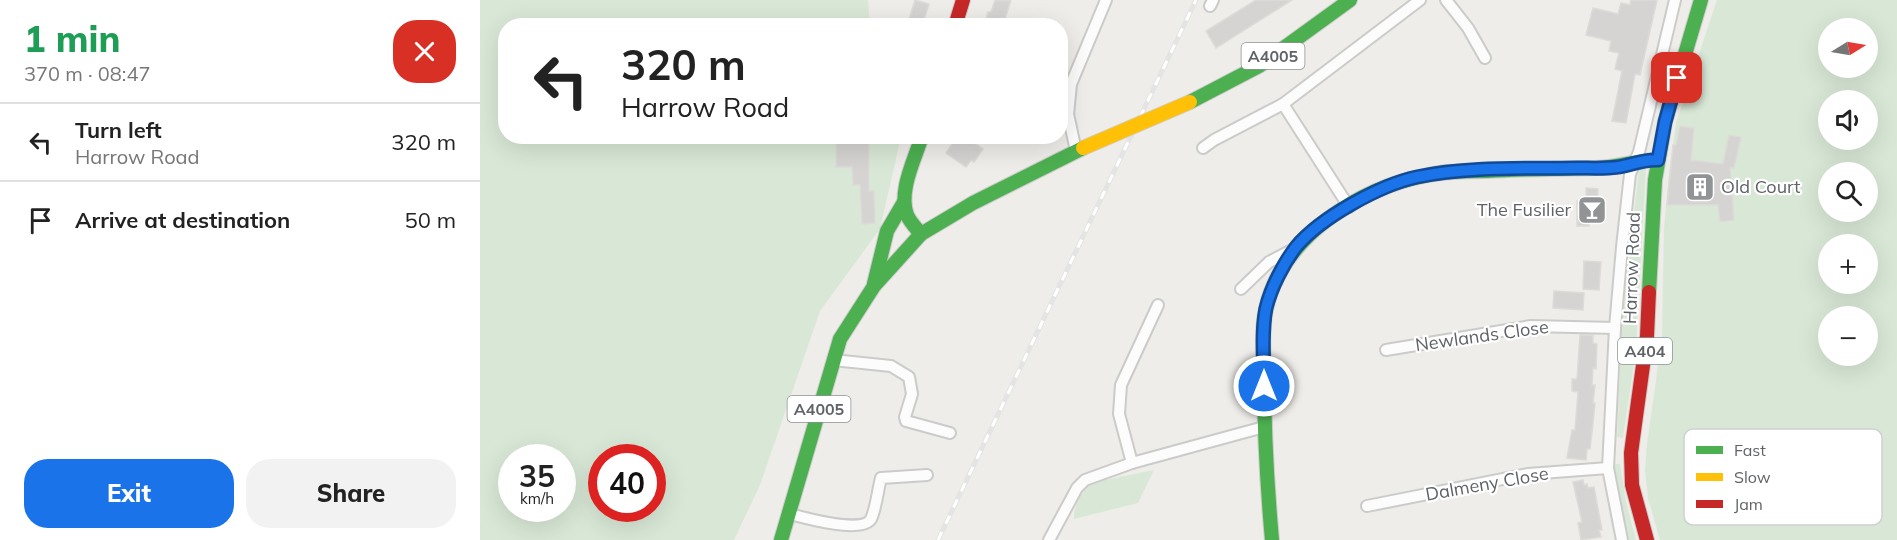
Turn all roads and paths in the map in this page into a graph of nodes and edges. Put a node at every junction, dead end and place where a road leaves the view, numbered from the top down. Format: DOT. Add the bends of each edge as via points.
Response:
graph roads {
  1 [pos="963,0"];
  2 [pos="1106,0"];
  3 [pos="1350,0"];
  4 [pos="1420,0"];
  5 [pos="1446,0"];
  6 [pos="1676,0"];
  7 [pos="1701,0"];
  8 [pos="957,18"];
  9 [pos="1485,58"];
  10 [pos="1283,104"];
  11 [pos="920,144"];
  12 [pos="1203,148"];
  13 [pos="1079,150"];
  14 [pos="1658,160"];
  15 [pos="1635,162"];
  16 [pos="904,202"];
  17 [pos="1349,207"];
  18 [pos="921,234"];
  19 [pos="1295,248"];
  20 [pos="874,286"];
  21 [pos="1241,289"];
  22 [pos="1158,305"];
  23 [pos="1615,328"];
  24 [pos="1386,350"];
  25 [pos="833,360"];
  26 [pos="1264,427"];
  27 [pos="950,433"];
  28 [pos="1132,463"];
  29 [pos="1608,468"];
  30 [pos="927,475"];
  31 [pos="1367,506"];
  32 [pos="790,514"];
  33 [pos="781,540"];
  34 [pos="1049,540"];
  35 [pos="1272,540"];
  36 [pos="1623,540"];
  37 [pos="1647,540"];
  1 -- 8 [label="main road"];
  2 -- 13 [label="street" via="1071,84 1068,114"];
  3 -- 13 [label="main road, A4005, bridge" via="1259,66 1190,102"];
  4 -- 10 [label="street"];
  5 -- 9 [label="street"];
  6 -- 15 [label="street, Harrow Road"];
  7 -- 14 [label="main road, Harrow Road / A404" via="1665,122"];
  10 -- 12 [label="street"];
  10 -- 17 [label="street"];
  11 -- 16 [label="main road"];
  13 -- 18 [label="main road, A4005" via="972,203"];
  14 -- 15 [label="main road"];
  14 -- 37 [label="main road, Harrow Road / A404" via="1647,336 1631,453 1632,485"];
  15 -- 17 [label="main road" via="1612,168 1517,169 1416,177 1378,190"];
  15 -- 23 [label="street, Harrow Road" via="1630,174"];
  16 -- 18 [label="main road" via="908,216"];
  16 -- 20 [label="main road, A4005" via="887,231"];
  17 -- 19 [label="main road" via="1314,229"];
  18 -- 20 [label="main road, A4005"];
  19 -- 21 [label="street" via="1269,262"];
  19 -- 26 [label="main road" via="1276,279 1266,308"];
  20 -- 25 [label="main road, A4005" via="840,339"];
  22 -- 28 [label="street" via="1121,385 1119,414"];
  23 -- 24 [label="street, Newlands Close" via="1531,326"];
  23 -- 29 [label="street, Harrow Road"];
  25 -- 27 [label="street" via="891,366 909,376 912,394 906,421"];
  25 -- 32 [label="main road, A4005"];
  26 -- 28 [label="street"];
  26 -- 35 [label="main road"];
  28 -- 34 [label="street" via="1085,480"];
  29 -- 31 [label="street, Dalmeny Close" via="1528,474"];
  29 -- 36 [label="street, Harrow Road"];
  30 -- 32 [label="street" via="881,478 871,519 866,524 830,524"];
  32 -- 33 [label="main road, A4005"];
}
